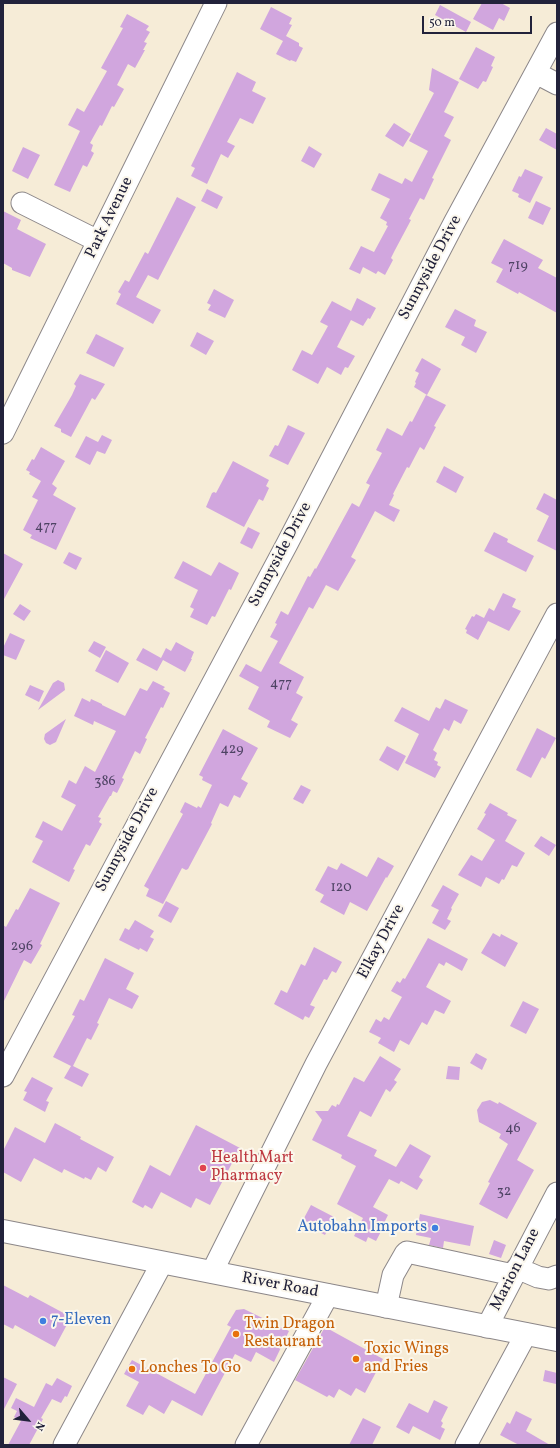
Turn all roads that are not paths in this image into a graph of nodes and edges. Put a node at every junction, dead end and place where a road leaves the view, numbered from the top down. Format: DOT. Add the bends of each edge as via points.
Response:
graph roads {
  1 [pos="216,3"];
  2 [pos="557,33"];
  3 [pos="536,73"];
  4 [pos="557,84"];
  5 [pos="22,202"];
  6 [pos="98,241"];
  7 [pos="3,433"];
  8 [pos="557,614"];
  9 [pos="3,1076"];
  10 [pos="557,1193"];
  11 [pos="3,1231"];
  12 [pos="162,1263"];
  13 [pos="515,1271"];
  14 [pos="212,1272"];
  15 [pos="557,1276"];
  16 [pos="328,1295"];
  17 [pos="386,1307"];
  18 [pos="487,1327"];
  19 [pos="526,1334"];
  20 [pos="557,1340"];
  21 [pos="64,1445"];
  22 [pos="246,1445"];
  23 [pos="466,1445"];
  1 -- 6 [label="street, Park Avenue"];
  2 -- 3 [label="street, Sunnyside Drive"];
  3 -- 4 [label="street"];
  3 -- 9 [label="street, Sunnyside Drive" via="454,223 287,544"];
  5 -- 6 [label="street"];
  6 -- 7 [label="street, Park Avenue"];
  8 -- 14 [label="street, Elkay Drive" via="316,1064"];
  10 -- 13 [label="street, Marion Lane"];
  11 -- 12 [label="main road, River Road"];
  12 -- 14 [label="main road, River Road"];
  12 -- 21 [label="street"];
  13 -- 15 [label="street" via="538,1278 549,1279"];
  13 -- 17 [label="street" via="407,1252 393,1275"];
  13 -- 18 [label="street, Marion Lane"];
  14 -- 16 [label="main road, River Road"];
  16 -- 17 [label="main road, River Road"];
  16 -- 22 [label="street"];
  17 -- 18 [label="main road, River Road"];
  18 -- 19 [label="main road, River Road"];
  19 -- 20 [label="main road, River Road"];
  19 -- 23 [label="street"];
}
